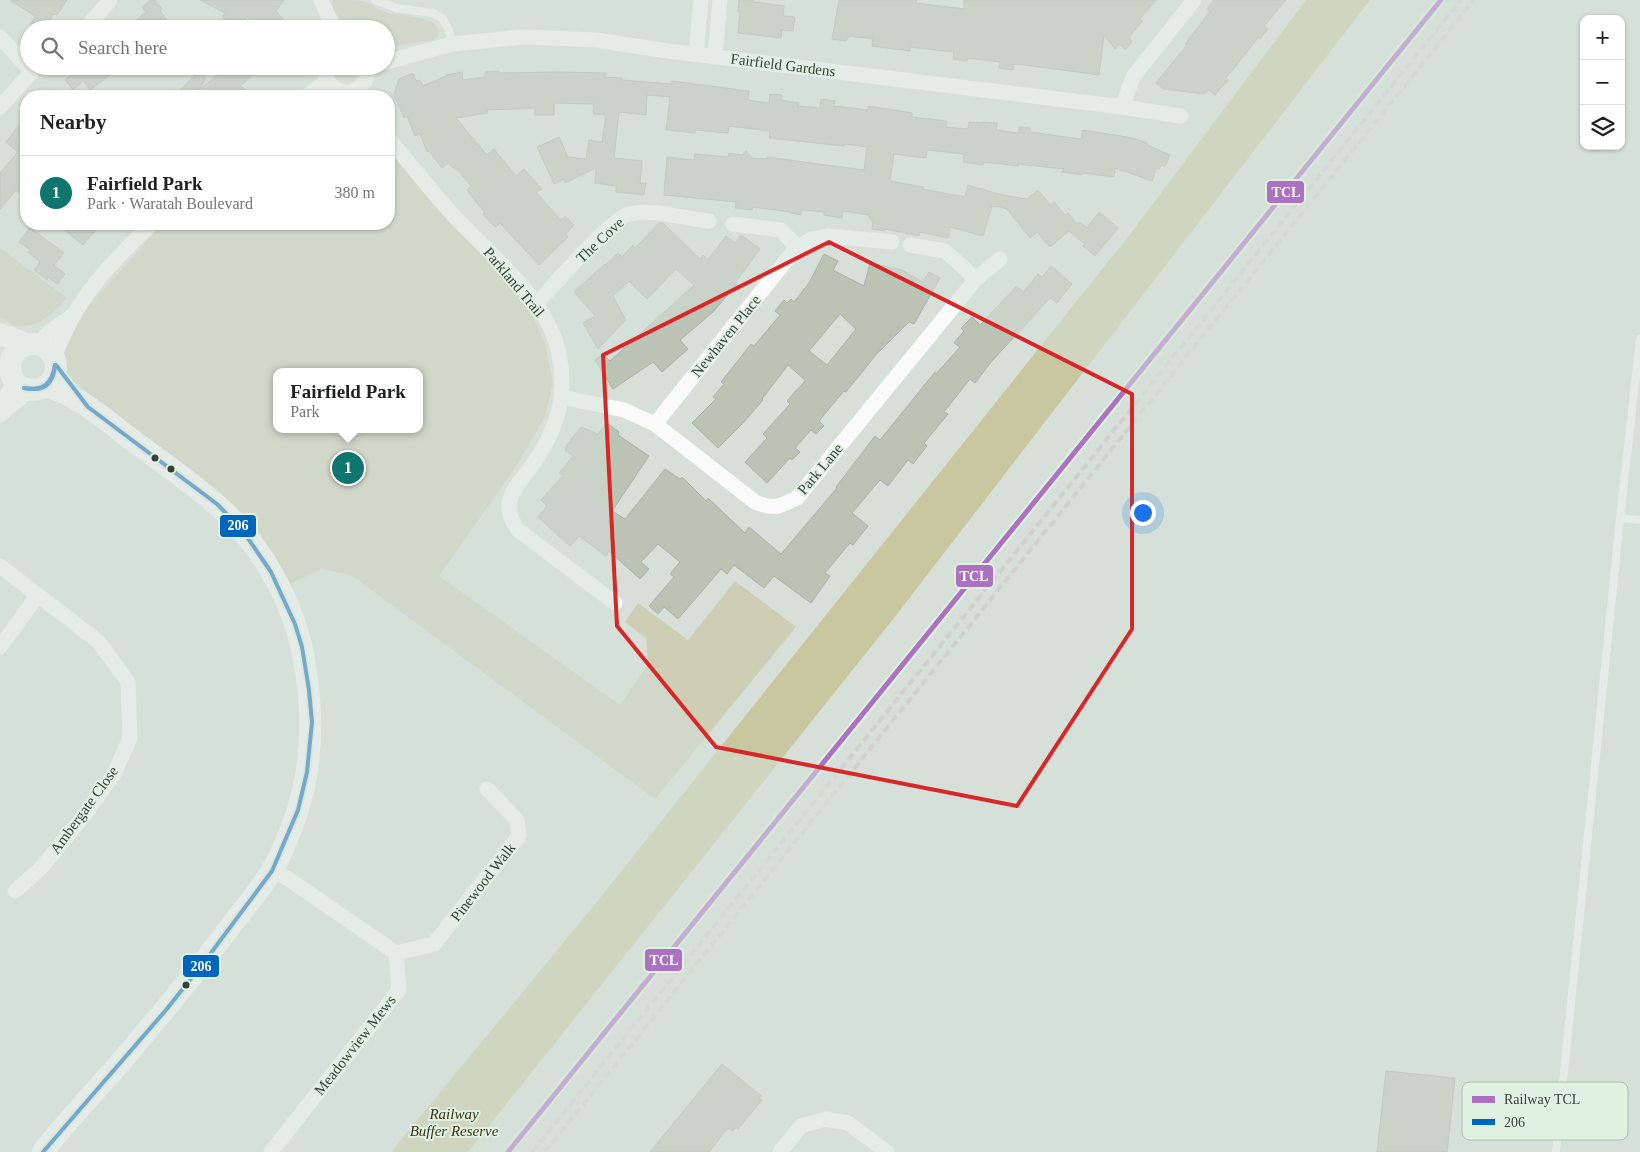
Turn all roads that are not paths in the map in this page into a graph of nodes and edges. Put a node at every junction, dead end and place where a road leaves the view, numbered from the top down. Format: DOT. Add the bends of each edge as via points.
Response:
graph roads {
  1 [pos="110,0"];
  2 [pos="321,0"];
  3 [pos="375,0"];
  4 [pos="701,0"];
  5 [pos="720,0"];
  6 [pos="1194,0"];
  7 [pos="93,20"];
  8 [pos="330,20"];
  9 [pos="0,37"];
  10 [pos="452,44"];
  11 [pos="696,54"];
  12 [pos="20,55"];
  13 [pos="715,56"];
  14 [pos="395,60"];
  15 [pos="28,75"];
  16 [pos="325,75"];
  17 [pos="327,75"];
  18 [pos="368,75"];
  19 [pos="311,90"];
  20 [pos="337,90"];
  21 [pos="361,90"];
  22 [pos="0,106"];
  23 [pos="1122,107"];
  24 [pos="1181,116"];
  25 [pos="395,146"];
  26 [pos="709,221"];
  27 [pos="733,224"];
  28 [pos="145,230"];
  29 [pos="892,242"];
  30 [pos="910,246"];
  31 [pos="797,247"];
  32 [pos="1000,259"];
  33 [pos="976,279"];
  34 [pos="536,304"];
  35 [pos="74,314"];
  36 [pos="0,334"];
  37 [pos="1640,339"];
  38 [pos="44,353"];
  39 [pos="20,373"];
  40 [pos="562,397"];
  41 [pos="88,407"];
  42 [pos="0,408"];
  43 [pos="0,415"];
  44 [pos="655,424"];
  45 [pos="1620,518"];
  46 [pos="1640,520"];
  47 [pos="0,566"];
  48 [pos="38,595"];
  49 [pos="615,603"];
  50 [pos="0,647"];
  51 [pos="487,789"];
  52 [pos="272,871"];
  53 [pos="15,891"];
  54 [pos="396,954"];
  55 [pos="1563,1082"];
  56 [pos="43,1152"];
  57 [pos="271,1152"];
  58 [pos="780,1152"];
  59 [pos="887,1152"];
  1 -- 7 [label="street"];
  2 -- 8 [label="street"];
  3 -- 10 [label="lane" via="396,8 433,13 443,19 450,30"];
  4 -- 11 [label="street"];
  5 -- 13 [label="street"];
  6 -- 23 [label="street" via="1133,77"];
  9 -- 12 [label="street"];
  10 -- 11 [label="street, Fairfield Gardens" via="524,37 596,40"];
  10 -- 14 [label="street, Fairfield Gardens"];
  11 -- 13 [label="street, Fairfield Gardens"];
  13 -- 23 [label="street, Fairfield Gardens"];
  15 -- 22 [label="street"];
  16 -- 19 [label="street"];
  17 -- 20 [label="street"];
  18 -- 21 [label="street"];
  23 -- 24 [label="street, Fairfield Gardens"];
  25 -- 34 [label="street, Parkland Trail" via="454,216"];
  26 -- 34 [label="street, The Cove" via="648,213 628,214 606,230"];
  27 -- 31 [label="street" via="781,230"];
  28 -- 35 [label="street" via="109,267"];
  29 -- 31 [label="street, Newhaven Place" via="828,236 812,239"];
  30 -- 33 [label="street" via="945,251"];
  31 -- 44 [label="street, Newhaven Place"];
  32 -- 33 [label="street, Park Lane"];
  33 -- 44 [label="street, Park Lane" via="796,498 782,505 769,508 755,502"];
  34 -- 40 [label="street, Parkland Trail" via="548,323 559,352"];
  35 -- 38 [label="street"];
  35 -- 38 [label="street" via="49,332"];
  36 -- 38 [label="street"];
  37 -- 45 [label="lane"];
  38 -- 39 [label="street" via="17,350"];
  38 -- 39 [label="street" via="54,377"];
  38 -- 41 [label="street"];
  39 -- 41 [label="street"];
  39 -- 42 [label="street"];
  39 -- 43 [label="street"];
  40 -- 44 [label="street, Park Lane" via="624,410"];
  40 -- 49 [label="street, Parkland Trail" via="556,423 540,454 514,491 508,505 510,518 518,530"];
  41 -- 52 [label="street" via="204,493 232,518 271,572 295,624 309,690 311,747 298,810"];
  45 -- 46 [label="lane"];
  45 -- 55 [label="lane"];
  47 -- 48 [label="street, Ambergate Close"];
  48 -- 50 [label="street"];
  48 -- 53 [label="street, Ambergate Close" via="98,642 128,682 130,738 114,774 86,813 42,867"];
  51 -- 54 [label="street, Pinewood Walk" via="517,820 519,836 434,944"];
  52 -- 54 [label="street" via="287,878"];
  52 -- 56 [label="street" via="171,1003"];
  54 -- 57 [label="street, Meadowview Mews" via="399,990"];
  58 -- 59 [label="street" via="800,1126 825,1119 848,1123"];
}
